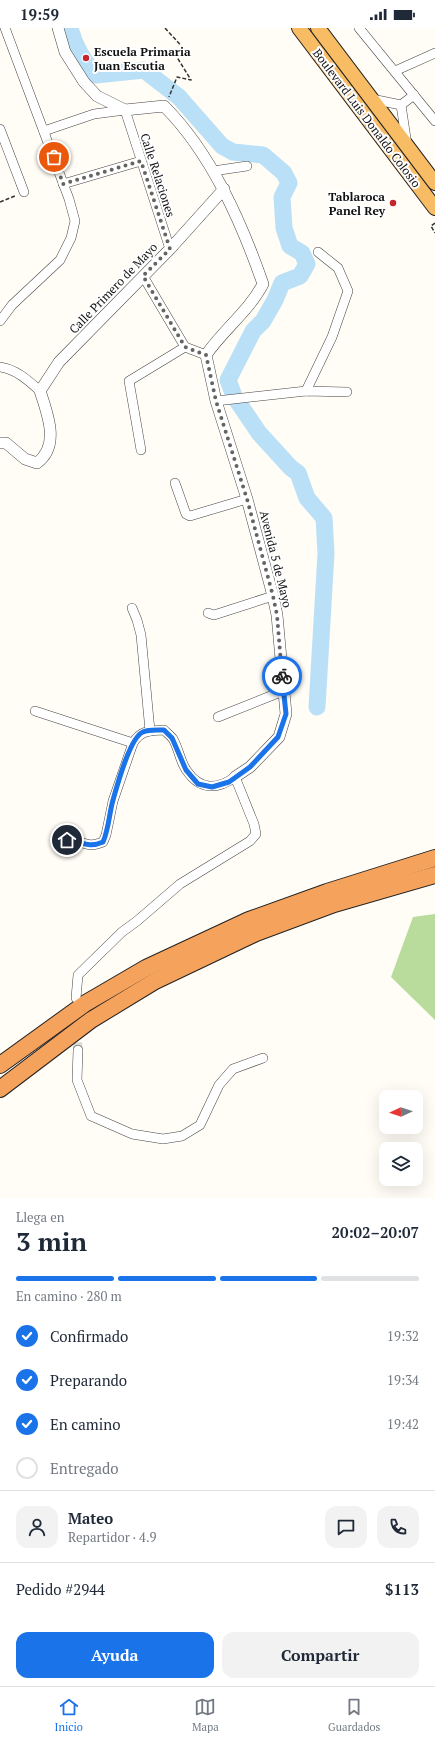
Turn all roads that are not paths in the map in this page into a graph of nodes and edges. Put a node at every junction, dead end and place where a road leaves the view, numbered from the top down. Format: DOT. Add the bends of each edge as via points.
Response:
graph roads {
  1 [pos="3,28"];
  2 [pos="58,28"];
  3 [pos="299,28"];
  4 [pos="318,28"];
  5 [pos="359,28"];
  6 [pos="435,53"];
  7 [pos="395,71"];
  8 [pos="414,95"];
  9 [pos="372,99"];
  10 [pos="402,105"];
  11 [pos="125,110"];
  12 [pos="435,120"];
  13 [pos="0,129"];
  14 [pos="44,131"];
  15 [pos="2,142"];
  16 [pos="408,148"];
  17 [pos="141,161"];
  18 [pos="247,166"];
  19 [pos="213,171"];
  20 [pos="435,183"];
  21 [pos="63,184"];
  22 [pos="224,189"];
  23 [pos="24,192"];
  24 [pos="435,208"];
  25 [pos="170,249"];
  26 [pos="318,252"];
  27 [pos="143,276"];
  28 [pos="0,321"];
  29 [pos="185,347"];
  30 [pos="206,355"];
  31 [pos="0,367"];
  32 [pos="306,391"];
  33 [pos="40,392"];
  34 [pos="347,392"];
  35 [pos="217,401"];
  36 [pos="0,443"];
  37 [pos="141,450"];
  38 [pos="175,483"];
  39 [pos="247,499"];
  40 [pos="273,596"];
  41 [pos="132,608"];
  42 [pos="208,613"];
  43 [pos="283,690"];
  44 [pos="35,711"];
  45 [pos="218,717"];
  46 [pos="150,731"];
  47 [pos="133,743"];
  48 [pos="236,777"];
  49 [pos="57,839"];
  50 [pos="435,858"];
  51 [pos="435,875"];
  52 [pos="76,998"];
  53 [pos="78,1050"];
  54 [pos="263,1058"];
  55 [pos="0,1065"];
  56 [pos="0,1089"];
  1 -- 14 [label="street"];
  2 -- 11 [label="street" via="65,52 84,82 97,96"];
  3 -- 24 [label="highway, Boulevard Luis Donaldo Colosio"];
  4 -- 9 [label="highway, Boulevard Luis Donaldo Colosio"];
  5 -- 7 [label="street"];
  6 -- 7 [label="street"];
  7 -- 8 [label="street"];
  8 -- 10 [label="street"];
  8 -- 12 [label="street"];
  9 -- 10 [label="street"];
  9 -- 16 [label="highway, Boulevard Luis Donaldo Colosio"];
  10 -- 16 [label="street"];
  11 -- 14 [label="street" via="94,114"];
  11 -- 17 [label="street, Calle Relaciones"];
  11 -- 19 [label="street" via="164,106 182,124"];
  13 -- 15 [label="street"];
  14 -- 21 [label="street"];
  15 -- 23 [label="street"];
  16 -- 20 [label="highway, Boulevard Luis Donaldo Colosio"];
  17 -- 21 [label="street"];
  17 -- 25 [label="street, Calle Relaciones"];
  18 -- 19 [label="street"];
  19 -- 22 [label="street"];
  21 -- 28 [label="street" via="75,221 71,238 60,260 12,305"];
  22 -- 25 [label="street, Calle Primero de Mayo"];
  22 -- 30 [label="street" via="263,284 256,297"];
  25 -- 27 [label="street, Calle Primero de Mayo"];
  26 -- 32 [label="street" via="338,268 348,291 332,337"];
  27 -- 29 [label="street"];
  27 -- 33 [label="street, Calle Primero de Mayo" via="59,362"];
  29 -- 30 [label="street"];
  29 -- 37 [label="street" via="129,381"];
  30 -- 35 [label="street, Avenida 5 de Mayo"];
  31 -- 33 [label="street" via="8,368"];
  32 -- 34 [label="street"];
  32 -- 35 [label="street"];
  33 -- 36 [label="street" via="48,416 51,438 49,450 44,458 37,463 25,459 6,443"];
  35 -- 39 [label="street, Avenida 5 de Mayo"];
  38 -- 39 [label="street" via="186,514 190,516"];
  39 -- 40 [label="street, Avenida 5 de Mayo"];
  40 -- 42 [label="street" via="214,615"];
  40 -- 43 [label="street, Avenida 5 de Mayo"];
  41 -- 46 [label="street" via="141,635"];
  43 -- 45 [label="street"];
  43 -- 48 [label="street, Avenida 5 de Mayo" via="286,714 278,737 250,767"];
  44 -- 47 [label="street"];
  46 -- 47 [label="street" via="137,736"];
  46 -- 48 [label="street, Avenida 5 de Mayo" via="164,730 172,738 186,770 198,784 212,787"];
  47 -- 49 [label="street" via="113,801 103,842 94,846"];
  48 -- 52 [label="street" via="256,834 250,841 180,884 122,932 78,975"];
  50 -- 55 [label="highway" via="249,920 153,965 86,1003"];
  51 -- 56 [label="highway" via="334,904 256,933 155,981 91,1020"];
  53 -- 54 [label="street" via="77,1080 91,1116 132,1134 163,1139 182,1136 200,1125 219,1085 233,1069"];
}
